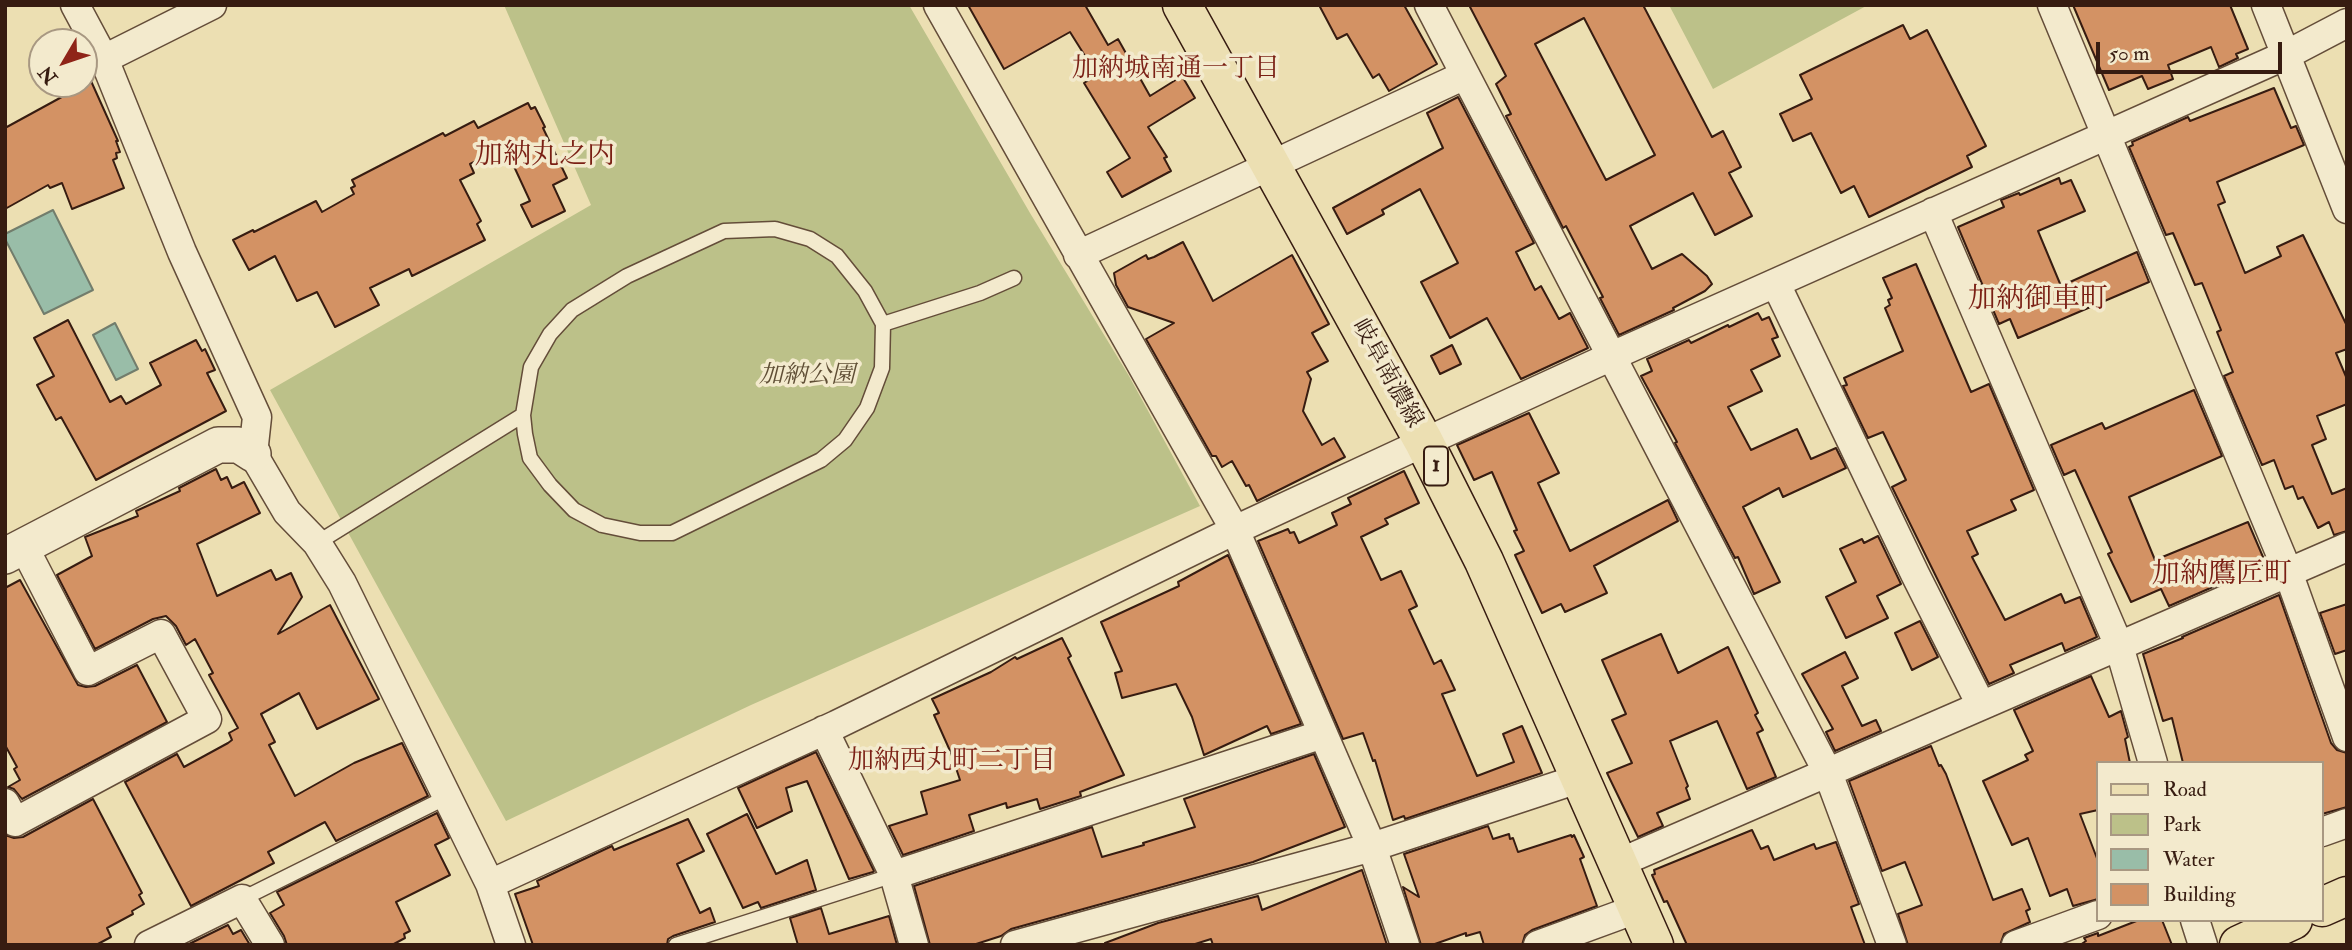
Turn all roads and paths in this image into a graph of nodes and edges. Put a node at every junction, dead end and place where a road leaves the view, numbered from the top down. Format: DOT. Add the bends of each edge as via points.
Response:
graph roads {
  1 [pos="75,5"];
  2 [pos="212,5"];
  3 [pos="937,5"];
  4 [pos="1182,5"];
  5 [pos="1429,5"];
  6 [pos="2052,5"];
  7 [pos="2266,5"];
  8 [pos="2347,23"];
  9 [pos="2286,55"];
  10 [pos="104,59"];
  11 [pos="1465,75"];
  12 [pos="2106,136"];
  13 [pos="1272,166"];
  14 [pos="2347,209"];
  15 [pos="1933,212"];
  16 [pos="1078,255"];
  17 [pos="1014,278"];
  18 [pos="1776,284"];
  19 [pos="883,324"];
  20 [pos="1612,356"];
  21 [pos="523,415"];
  22 [pos="1424,442"];
  23 [pos="253,454"];
  24 [pos="1235,530"];
  25 [pos="317,543"];
  26 [pos="2347,547"];
  27 [pos="15,552"];
  28 [pos="2288,572"];
  29 [pos="2119,646"];
  30 [pos="1981,705"];
  31 [pos="824,730"];
  32 [pos="1323,734"];
  33 [pos="2347,737"];
  34 [pos="2152,761"];
  35 [pos="1828,773"];
  36 [pos="1581,779"];
  37 [pos="447,797"];
  38 [pos="5,803"];
  39 [pos="2347,823"];
  40 [pos="2324,831"];
  41 [pos="1372,847"];
  42 [pos="1619,863"];
  43 [pos="894,875"];
  44 [pos="490,884"];
  45 [pos="2347,895"];
  46 [pos="242,900"];
  47 [pos="2324,906"];
  48 [pos="1639,908"];
  49 [pos="2096,916"];
  50 [pos="2196,922"];
  51 [pos="2289,922"];
  52 [pos="149,945"];
  53 [pos="270,945"];
  54 [pos="511,945"];
  55 [pos="676,945"];
  56 [pos="914,945"];
  57 [pos="1015,945"];
  58 [pos="1405,945"];
  59 [pos="1538,945"];
  60 [pos="1654,945"];
  61 [pos="1892,945"];
  62 [pos="2016,945"];
  63 [pos="2203,945"];
  64 [pos="2239,945"];
  1 -- 10 [label="street"];
  2 -- 10 [label="street"];
  3 -- 16 [label="street"];
  4 -- 13 [label="main road, 岐阜南濃線 / 1"];
  5 -- 11 [label="street"];
  6 -- 12 [label="street"];
  7 -- 9 [label="street"];
  8 -- 9 [label="street"];
  9 -- 12 [label="street"];
  9 -- 14 [label="street"];
  10 -- 23 [label="street" via="182,252 257,417"];
  11 -- 13 [label="street"];
  11 -- 20 [label="street"];
  12 -- 15 [label="street"];
  12 -- 28 [label="street"];
  13 -- 16 [label="street"];
  13 -- 22 [label="main road, 岐阜南濃線 / 1"];
  15 -- 18 [label="street"];
  15 -- 29 [label="street"];
  16 -- 24 [label="street"];
  17 -- 19 [label="lane"];
  18 -- 20 [label="street"];
  18 -- 30 [label="street"];
  19 -- 21 [label="lane" via="865,291 837,256 810,239 775,229 724,231 627,276 572,310 550,334 531,366"];
  19 -- 21 [label="lane" via="882,368 867,408 845,440 821,460 672,533 640,533 602,525 575,510 530,458"];
  20 -- 22 [label="street"];
  20 -- 35 [label="street"];
  21 -- 25 [label="lane"];
  22 -- 24 [label="street"];
  22 -- 36 [label="main road, 岐阜南濃線 / 1" via="1484,561"];
  23 -- 25 [label="street" via="287,512"];
  23 -- 27 [label="street" via="239,445 218,445"];
  24 -- 31 [label="street"];
  24 -- 32 [label="street"];
  25 -- 37 [label="street" via="342,583"];
  26 -- 28 [label="street"];
  27 -- 38 [label="street" via="88,671 161,634 208,719 15,821"];
  28 -- 29 [label="street"];
  28 -- 33 [label="street"];
  29 -- 30 [label="street"];
  29 -- 34 [label="street"];
  30 -- 35 [label="street"];
  31 -- 43 [label="street"];
  31 -- 44 [label="street"];
  32 -- 41 [label="street"];
  32 -- 43 [label="street"];
  35 -- 42 [label="street"];
  35 -- 61 [label="street"];
  36 -- 41 [label="street"];
  36 -- 42 [label="main road, 岐阜南濃線 / 1"];
  37 -- 44 [label="street"];
  37 -- 46 [label="lane"];
  39 -- 40 [label="street"];
  41 -- 57 [label="street"];
  41 -- 58 [label="street"];
  42 -- 48 [label="main road, 岐阜南濃線 / 1"];
  43 -- 55 [label="lane"];
  43 -- 56 [label="street"];
  44 -- 54 [label="street"];
  45 -- 47 [label="main road"];
  46 -- 52 [label="street"];
  46 -- 53 [label="street"];
  48 -- 59 [label="street"];
  48 -- 60 [label="main road, 岐阜南濃線 / 1"];
  49 -- 62 [label="street"];
  50 -- 63 [label="street"];
  51 -- 64 [label="main road"];
}
